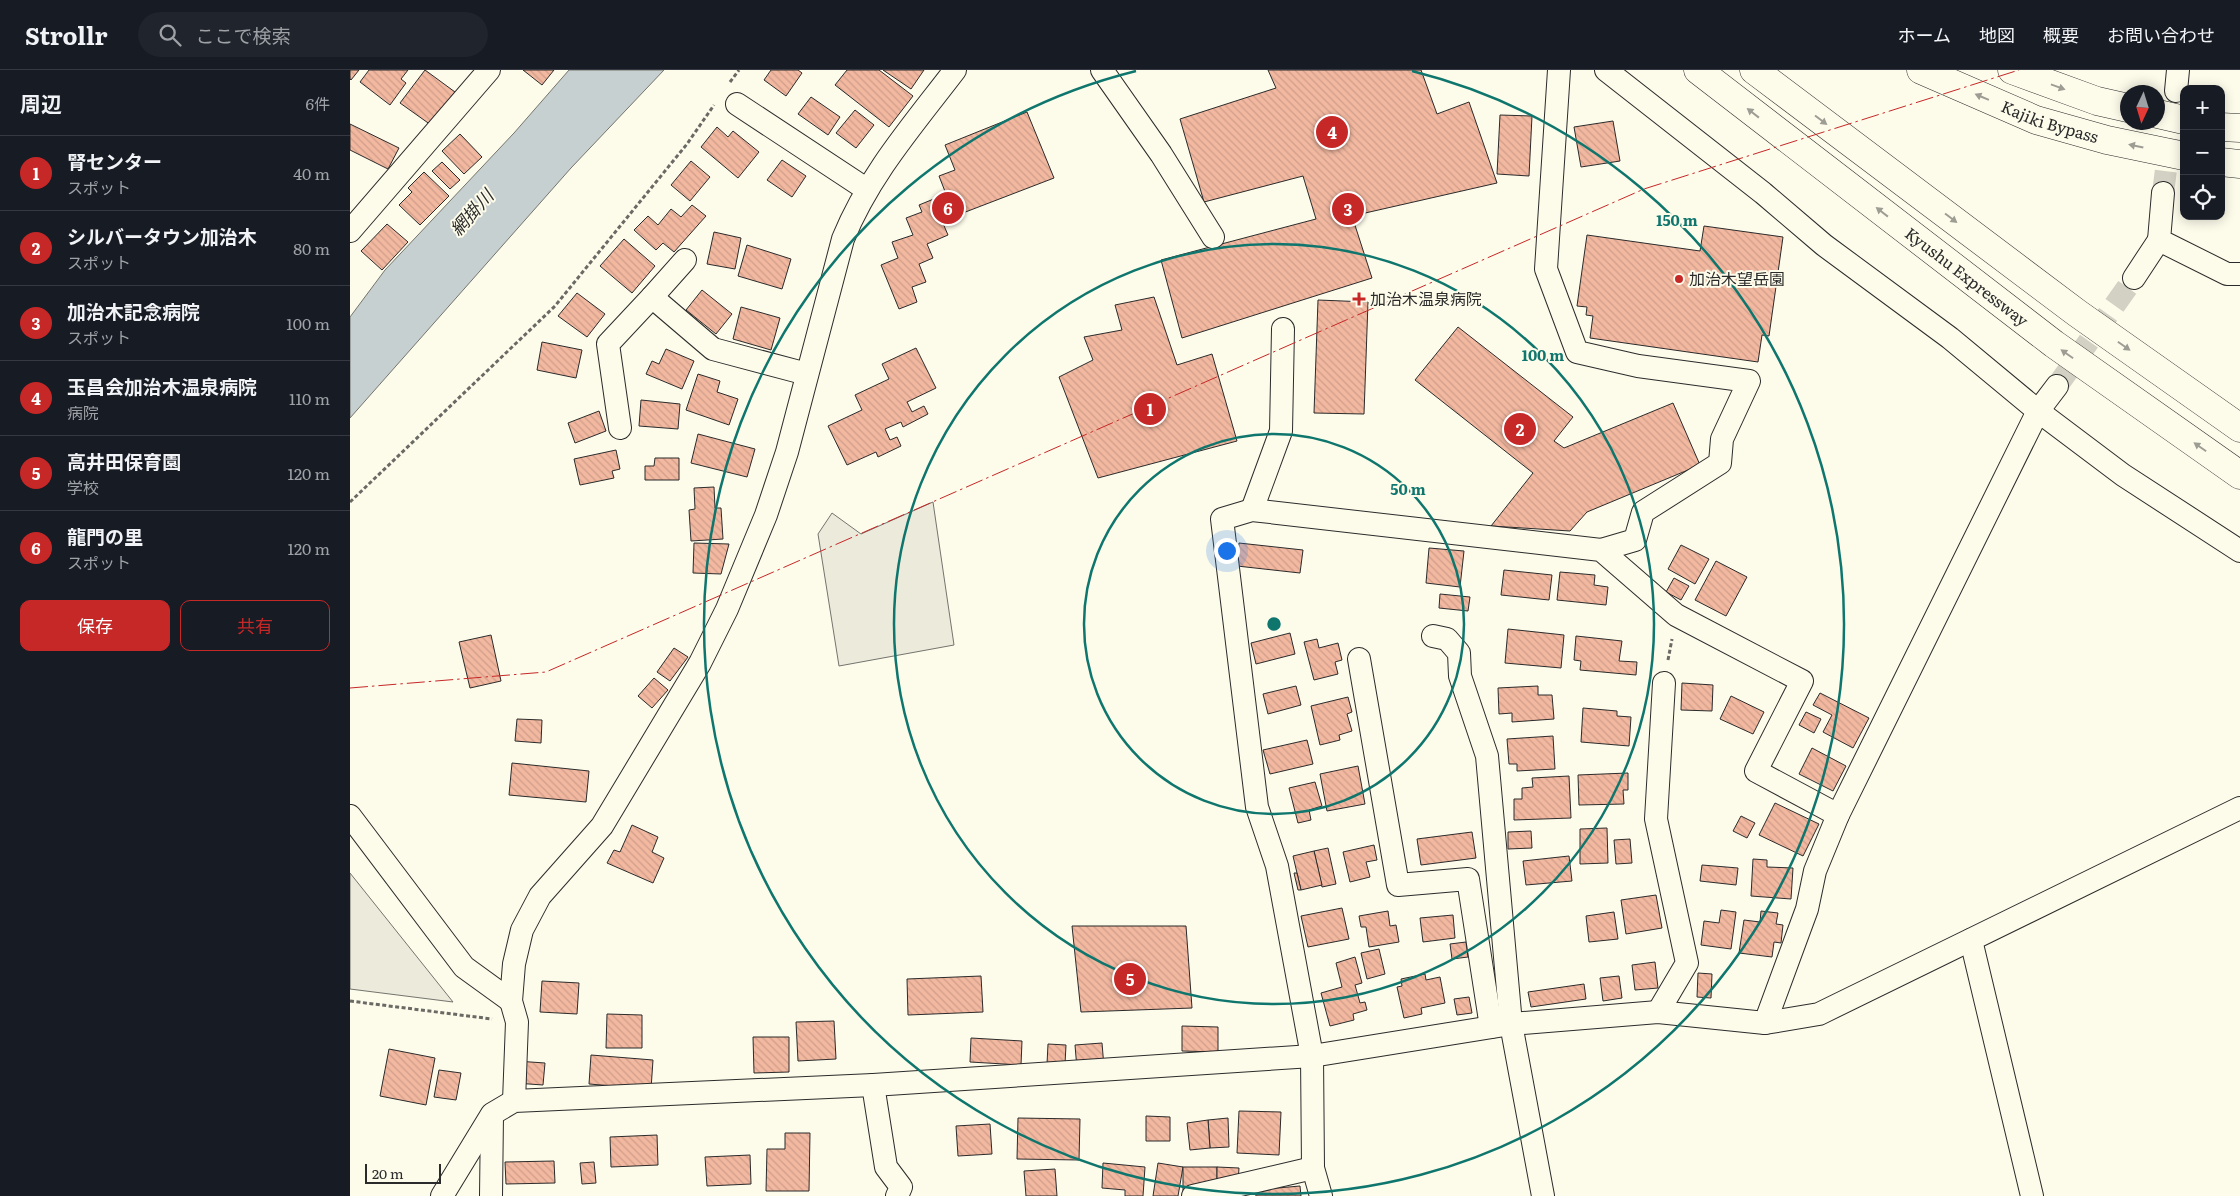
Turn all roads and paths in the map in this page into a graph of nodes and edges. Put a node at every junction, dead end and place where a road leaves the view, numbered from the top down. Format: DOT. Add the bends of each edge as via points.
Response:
graph roads {
  1 [pos="738,70"];
  2 [pos="955,70"];
  3 [pos="1102,70"];
  4 [pos="1559,70"];
  5 [pos="1606,70"];
  6 [pos="1698,70"];
  7 [pos="1754,70"];
  8 [pos="1921,70"];
  9 [pos="2012,70"];
  10 [pos="486,71"];
  11 [pos="727,98"];
  12 [pos="2120,106"];
  13 [pos="2165,116"];
  14 [pos="2180,119"];
  15 [pos="2225,127"];
  16 [pos="2240,128"];
  17 [pos="2180,155"];
  18 [pos="2225,162"];
  19 [pos="2240,164"];
  20 [pos="866,189"];
  21 [pos="2163,193"];
  22 [pos="350,231"];
  23 [pos="1213,237"];
  24 [pos="2159,240"];
  25 [pos="685,260"];
  26 [pos="2240,274"];
  27 [pos="2134,278"];
  28 [pos="652,297"];
  29 [pos="1283,329"];
  30 [pos="807,374"];
  31 [pos="2057,386"];
  32 [pos="2038,411"];
  33 [pos="620,428"];
  34 [pos="2240,428"];
  35 [pos="2240,474"];
  36 [pos="350,502"];
  37 [pos="1252,510"];
  38 [pos="1601,550"];
  39 [pos="2240,551"];
  40 [pos="1676,614"];
  41 [pos="1433,636"];
  42 [pos="1359,659"];
  43 [pos="1664,683"];
  44 [pos="2240,808"];
  45 [pos="1838,815"];
  46 [pos="350,816"];
  47 [pos="1971,940"];
  48 [pos="350,1001"];
  49 [pos="514,1012"];
  50 [pos="1658,1012"];
  51 [pos="1765,1022"];
  52 [pos="1501,1026"];
  53 [pos="1312,1056"];
  54 [pos="873,1085"];
  55 [pos="514,1102"];
  56 [pos="492,1114"];
  57 [pos="1313,1168"];
  58 [pos="442,1196"];
  59 [pos="491,1196"];
  60 [pos="897,1196"];
  61 [pos="1193,1196"];
  62 [pos="1321,1196"];
  63 [pos="1544,1196"];
  64 [pos="2032,1196"];
  1 -- 11 [label="path"];
  2 -- 20 [label="street"];
  3 -- 23 [label="street" via="1161,154"];
  4 -- 38 [label="street" via="1546,269 1577,352 1638,366 1749,380 1722,439 1720,462 1643,512 1636,540"];
  5 -- 32 [label="street" via="1824,245 1950,338"];
  35 -- 6 [label="highway, Kyushu Expressway, one-way" via="2054,344"];
  7 -- 34 [label="highway, one-way" via="2077,313"];
  17 -- 8 [label="highway, Kajiki Bypass, one-way" via="2036,120"];
  9 -- 12 [label="highway, one-way"];
  10 -- 22 [label="street"];
  11 -- 20 [label="street"];
  11 -- 36 [label="path" via="555,306"];
  13 -- 14 [label="highway"];
  15 -- 16 [label="highway"];
  18 -- 19 [label="highway"];
  20 -- 30 [label="street" via="843,239"];
  21 -- 24 [label="street"];
  24 -- 26 [label="street" via="2227,274"];
  24 -- 27 [label="street"];
  25 -- 28 [label="street"];
  28 -- 30 [label="street" via="713,350"];
  28 -- 33 [label="street" via="608,344"];
  29 -- 37 [label="street" via="1281,432"];
  30 -- 49 [label="street" via="787,452 766,514 727,609 700,663 602,826 540,896 522,930 514,964"];
  31 -- 32 [label="street"];
  32 -- 39 [label="street" via="2123,475"];
  32 -- 45 [label="street"];
  37 -- 38 [label="street"];
  37 -- 53 [label="street" via="1222,519 1257,808 1277,866"];
  38 -- 40 [label="street"];
  40 -- 43 [label="path"];
  40 -- 45 [label="street" via="1802,681 1756,771"];
  41 -- 52 [label="street" via="1447,639 1459,654 1460,676 1487,756"];
  42 -- 52 [label="street" via="1398,885 1468,879"];
  43 -- 50 [label="street" via="1656,819 1687,963"];
  44 -- 47 [label="street"];
  45 -- 51 [label="street" via="1815,871 1807,909"];
  46 -- 49 [label="street" via="464,967"];
  47 -- 51 [label="street" via="1819,1014"];
  47 -- 64 [label="street"];
  48 -- 49 [label="path"];
  49 -- 55 [label="street"];
  50 -- 51 [label="street"];
  50 -- 52 [label="street"];
  52 -- 53 [label="street"];
  52 -- 63 [label="street"];
  53 -- 54 [label="street"];
  53 -- 57 [label="street"];
  54 -- 55 [label="street"];
  54 -- 60 [label="street" via="886,1167 901,1187"];
  55 -- 56 [label="street"];
  56 -- 58 [label="street"];
  56 -- 59 [label="street"];
  57 -- 61 [label="street"];
  57 -- 62 [label="street"];
}
